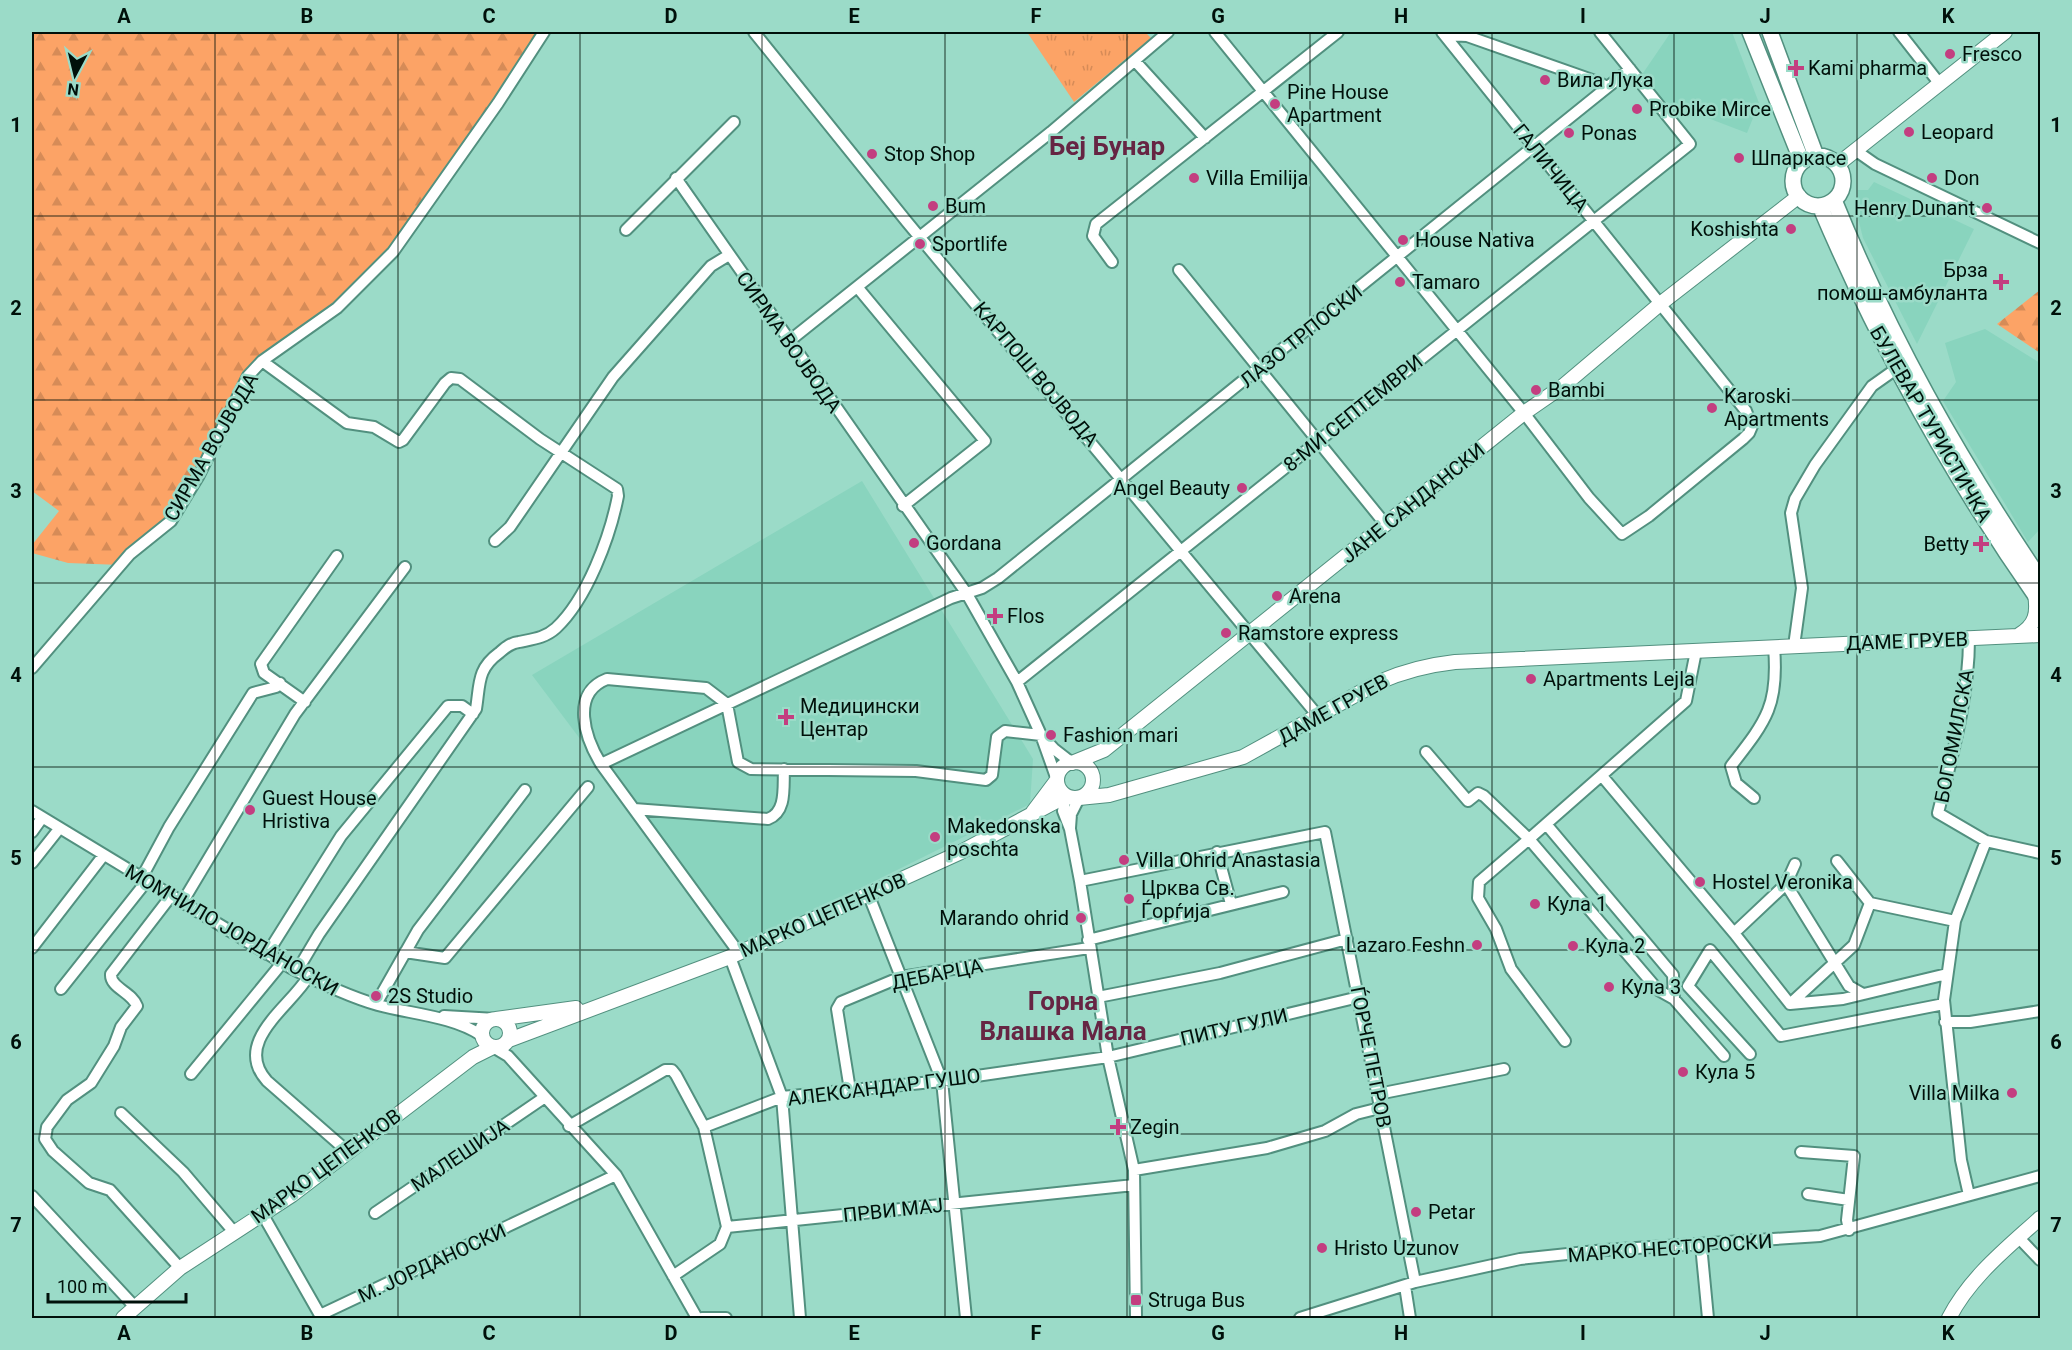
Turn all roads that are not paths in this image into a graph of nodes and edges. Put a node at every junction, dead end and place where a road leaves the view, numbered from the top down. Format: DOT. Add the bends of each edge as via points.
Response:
graph roads {
  1 [pos="544,32"];
  2 [pos="754,32"];
  3 [pos="1168,32"];
  4 [pos="1215,32"];
  5 [pos="1338,32"];
  6 [pos="1600,32"];
  7 [pos="1750,32"];
  8 [pos="1770,32"];
  9 [pos="1899,32"];
  10 [pos="2005,32"];
  11 [pos="1444,33"];
  12 [pos="1135,61"];
  13 [pos="1630,69"];
  14 [pos="1939,83"];
  15 [pos="1607,87"];
  16 [pos="1265,91"];
  17 [pos="734,122"];
  18 [pos="1205,138"];
  19 [pos="1535,148"];
  20 [pos="1855,150"];
  21 [pos="1809,159"];
  22 [pos="1837,165"];
  23 [pos="676,178"];
  24 [pos="1799,196"];
  25 [pos="1827,203"];
  26 [pos="1593,220"];
  27 [pos="626,230"];
  28 [pos="919,236"];
  29 [pos="2040,243"];
  30 [pos="729,255"];
  31 [pos="1399,258"];
  32 [pos="1112,262"];
  33 [pos="1179,270"];
  34 [pos="858,288"];
  35 [pos="1660,304"];
  36 [pos="1456,331"];
  37 [pos="788,342"];
  38 [pos="262,361"];
  39 [pos="1896,369"];
  40 [pos="1260,370"];
  41 [pos="1524,413"];
  42 [pos="1319,441"];
  43 [pos="562,452"];
  44 [pos="1123,479"];
  45 [pos="903,506"];
  46 [pos="1386,525"];
  47 [pos="495,541"];
  48 [pos="1181,551"];
  49 [pos="337,556"];
  50 [pos="405,567"];
  51 [pos="2040,579"];
  52 [pos="967,594"];
  53 [pos="2038,598"];
  54 [pos="1248,634"];
  55 [pos="2018,635"];
  56 [pos="2038,635"];
  57 [pos="1969,639"];
  58 [pos="1794,646"];
  59 [pos="1774,647"];
  60 [pos="1696,651"];
  61 [pos="32,668"];
  62 [pos="1017,682"];
  63 [pos="280,683"];
  64 [pos="305,702"];
  65 [pos="727,704"];
  66 [pos="473,714"];
  67 [pos="1318,716"];
  68 [pos="1041,735"];
  69 [pos="1104,750"];
  70 [pos="1426,752"];
  71 [pos="1072,763"];
  72 [pos="601,764"];
  73 [pos="784,769"];
  74 [pos="1091,774"];
  75 [pos="1602,776"];
  76 [pos="1057,780"];
  77 [pos="588,787"];
  78 [pos="525,790"];
  79 [pos="1120,790"];
  80 [pos="1073,797"];
  81 [pos="1754,798"];
  82 [pos="1045,808"];
  83 [pos="634,809"];
  84 [pos="32,811"];
  85 [pos="1031,814"];
  86 [pos="42,818"];
  87 [pos="1067,823"];
  88 [pos="1546,824"];
  89 [pos="59,829"];
  90 [pos="32,831"];
  91 [pos="1529,839"];
  92 [pos="1986,841"];
  93 [pos="1217,852"];
  94 [pos="2040,853"];
  95 [pos="103,856"];
  96 [pos="1837,861"];
  97 [pos="32,863"];
  98 [pos="1795,864"];
  99 [pos="144,880"];
  100 [pos="1080,882"];
  101 [pos="1786,884"];
  102 [pos="1283,892"];
  103 [pos="171,896"];
  104 [pos="869,896"];
  105 [pos="182,903"];
  106 [pos="1870,903"];
  107 [pos="1231,904"];
  108 [pos="1956,921"];
  109 [pos="1734,933"];
  110 [pos="1347,939"];
  111 [pos="1089,944"];
  112 [pos="32,948"];
  113 [pos="405,952"];
  114 [pos="267,954"];
  115 [pos="735,955"];
  116 [pos="282,963"];
  117 [pos="1834,963"];
  118 [pos="297,971"];
  119 [pos="1947,974"];
  120 [pos="308,977"];
  121 [pos="901,977"];
  122 [pos="1849,986"];
  123 [pos="61,990"];
  124 [pos="1863,994"];
  125 [pos="1098,997"];
  126 [pos="1359,997"];
  127 [pos="1674,999"];
  128 [pos="1843,999"];
  129 [pos="608,1002"];
  130 [pos="376,1004"];
  131 [pos="1790,1004"];
  132 [pos="1944,1004"];
  133 [pos="2040,1011"];
  134 [pos="432,1017"];
  135 [pos="496,1019"];
  136 [pos="1945,1022"];
  137 [pos="1564,1041"];
  138 [pos="496,1043"];
  139 [pos="1750,1054"];
  140 [pos="1724,1056"];
  141 [pos="1108,1057"];
  142 [pos="1504,1069"];
  143 [pos="191,1074"];
  144 [pos="942,1081"];
  145 [pos="850,1090"];
  146 [pos="1378,1094"];
  147 [pos="545,1097"];
  148 [pos="782,1097"];
  149 [pos="1380,1108"];
  150 [pos="121,1113"];
  151 [pos="569,1126"];
  152 [pos="704,1127"];
  153 [pos="348,1151"];
  154 [pos="1801,1152"];
  155 [pos="1134,1170"];
  156 [pos="616,1175"];
  157 [pos="2040,1176"];
  158 [pos="1134,1185"];
  159 [pos="1808,1194"];
  160 [pos="1969,1195"];
  161 [pos="32,1196"];
  162 [pos="1849,1200"];
  163 [pos="956,1204"];
  164 [pos="375,1213"];
  165 [pos="263,1215"];
  166 [pos="2040,1218"];
  167 [pos="794,1221"];
  168 [pos="727,1227"];
  169 [pos="1849,1230"];
  170 [pos="234,1232"];
  171 [pos="2019,1238"];
  172 [pos="1701,1245"];
  173 [pos="2040,1260"];
  174 [pos="180,1268"];
  175 [pos="674,1276"];
  176 [pos="1410,1284"];
  177 [pos="135,1307"];
  178 [pos="123,1318"];
  179 [pos="697,1318"];
  180 [pos="702,1318"];
  181 [pos="721,1318"];
  182 [pos="726,1318"];
  183 [pos="800,1318"];
  184 [pos="966,1318"];
  185 [pos="1136,1318"];
  186 [pos="1300,1318"];
  187 [pos="1410,1318"];
  188 [pos="1708,1318"];
  189 [pos="1949,1318"];
  1 -- 38 [label="street, СИРМА ВОЈВОДА" via="393,252 337,308"];
  2 -- 28 [label="street, КАРПОШ ВОЈВОДА"];
  3 -- 12 [label="street"];
  4 -- 16 [label="street"];
  5 -- 16 [label="street"];
  6 -- 13 [label="street"];
  7 -- 21 [label="main road"];
  8 -- 21 [label="main road"];
  9 -- 14 [label="street"];
  10 -- 14 [label="street"];
  11 -- 15 [label="street" via="1467,36"];
  11 -- 19 [label="street, ГАЛИЧИЦА"];
  12 -- 18 [label="street"];
  12 -- 28 [label="street"];
  13 -- 15 [label="street, ЛАЗО ТРПОСКИ"];
  13 -- 26 [label="street, 8-МИ СЕПТЕМВРИ" via="1690,144"];
  14 -- 20 [label="street"];
  15 -- 19 [label="street, ЛАЗО ТРПОСКИ"];
  16 -- 18 [label="street"];
  16 -- 31 [label="street"];
  17 -- 23 [label="street"];
  18 -- 32 [label="street" via="1096,224 1093,236"];
  19 -- 26 [label="street, ГАЛИЧИЦА"];
  19 -- 31 [label="street, ЛАЗО ТРПОСКИ"];
  20 -- 22 [label="street"];
  20 -- 29 [label="street" via="1875,164"];
  21 -- 22 [label="main road" via="1824,157"];
  21 -- 24 [label="main road" via="1794,175 1793,185"];
  22 -- 25 [label="main road" via="1843,187"];
  23 -- 27 [label="street"];
  23 -- 30 [label="street, СИРМА ВОЈВОДА"];
  24 -- 25 [label="main road" via="1803,201"];
  24 -- 35 [label="street, ЈАНЕ САНДАНСКИ"];
  25 -- 39 [label="main road, БУЛЕВАР ТУРИСТИЧКА"];
  25 -- 51 [label="main road, БУЛЕВАР ТУРИСТИЧКА" via="1920,385 1992,508"];
  26 -- 35 [label="street, ГАЛИЧИЦА"];
  26 -- 36 [label="street, 8-МИ СЕПТЕМВРИ"];
  28 -- 34 [label="street"];
  28 -- 44 [label="street, КАРПОШ ВОЈВОДА"];
  30 -- 37 [label="street, СИРМА ВОЈВОДА"];
  30 -- 43 [label="street" via="711,266 620,369"];
  31 -- 36 [label="street"];
  31 -- 40 [label="street, ЛАЗО ТРПОСКИ"];
  33 -- 40 [label="street"];
  34 -- 37 [label="street"];
  34 -- 45 [label="street" via="985,441"];
  35 -- 41 [label="street, ЈАНЕ САНДАНСКИ" via="1563,386"];
  35 -- 41 [label="street" via="1746,411 1752,426 1743,439 1649,516 1622,534"];
  36 -- 41 [label="street"];
  36 -- 42 [label="street, 8-МИ СЕПТЕМВРИ"];
  37 -- 45 [label="street, СИРМА ВОЈВОДА"];
  38 -- 43 [label="street" via="347,423 374,427 399,442 444,384 451,378 460,380"];
  38 -- 61 [label="street, СИРМА ВОЈВОДА" via="248,376 205,465 171,522 130,554"];
  39 -- 53 [label="main road, БУЛЕВАР ТУРИСТИЧКА" via="1980,512"];
  39 -- 58 [label="street" via="1868,392 1795,499 1791,513 1802,588"];
  40 -- 42 [label="street"];
  40 -- 44 [label="street, ЛАЗО ТРПОСКИ"];
  41 -- 46 [label="street, ЈАНЕ САНДАНСКИ"];
  42 -- 46 [label="street"];
  42 -- 48 [label="street, 8-МИ СЕПТЕМВРИ"];
  43 -- 47 [label="street" via="510,527"];
  43 -- 66 [label="street" via="617,489 615,512 573,610 554,630 536,640 509,645 488,660"];
  44 -- 48 [label="street, КАРПОШ ВОЈВОДА"];
  44 -- 52 [label="street, ЛАЗО ТРПОСКИ" via="998,578"];
  45 -- 52 [label="street, СИРМА ВОЈВОДА"];
  46 -- 54 [label="street, ЈАНЕ САНДАНСКИ"];
  48 -- 54 [label="street, КАРПОШ ВОЈВОДА"];
  48 -- 62 [label="street, 8-МИ СЕПТЕМВРИ"];
  49 -- 63 [label="street" via="261,663 264,673"];
  50 -- 64 [label="street"];
  52 -- 62 [label="street, СИРМА ВОЈВОДА"];
  52 -- 65 [label="street, ЛАЗО ТРПОСКИ" via="951,598"];
  53 -- 55 [label="street" via="2035,618"];
  54 -- 67 [label="street, КАРПОШ ВОЈВОДА"];
  54 -- 69 [label="street, ЈАНЕ САНДАНСКИ"];
  55 -- 56 [label="street, ДАМЕ ГРУЕВ"];
  55 -- 57 [label="street, ДАМЕ ГРУЕВ"];
  57 -- 58 [label="street, ДАМЕ ГРУЕВ"];
  57 -- 92 [label="street, БОГОМИЛСКА" via="1969,663 1955,745 1938,813"];
  58 -- 59 [label="street, ДАМЕ ГРУЕВ"];
  59 -- 60 [label="street, ДАМЕ ГРУЕВ"];
  59 -- 81 [label="street" via="1777,680 1765,723 1731,766 1736,783"];
  60 -- 67 [label="street, ДАМЕ ГРУЕВ" via="1428,665 1379,681"];
  60 -- 75 [label="street" via="1686,701"];
  62 -- 68 [label="street, СИРМА ВОЈВОДА"];
  63 -- 64 [label="street"];
  63 -- 99 [label="street" via="253,693 169,827"];
  64 -- 105 [label="street"];
  65 -- 72 [label="street, ЛАЗО ТРПОСКИ"];
  65 -- 72 [label="street" via="706,688 607,679 595,684 588,691 584,726"];
  65 -- 73 [label="street" via="738,762 751,768"];
  66 -- 114 [label="street" via="462,706 448,706 341,836"];
  66 -- 118 [label="street"];
  67 -- 79 [label="street, ДАМЕ ГРУЕВ" via="1242,757"];
  68 -- 71 [label="street"];
  68 -- 73 [label="street" via="1005,731 1000,734 992,775 986,780 916,771"];
  68 -- 76 [label="street, СИРМА ВОЈВОДА"];
  69 -- 71 [label="street, ЈАНЕ САНДАНСКИ"];
  69 -- 74 [label="street, ЈАНЕ САНДАНСКИ"];
  70 -- 91 [label="street" via="1468,801 1478,793 1484,796"];
  71 -- 74 [label="street" via="1084,765"];
  71 -- 76 [label="street" via="1063,767"];
  72 -- 83 [label="street"];
  73 -- 83 [label="street" via="781,809 768,819"];
  74 -- 79 [label="street" via="1107,788"];
  74 -- 80 [label="street" via="1092,786"];
  75 -- 88 [label="street"];
  75 -- 109 [label="street"];
  76 -- 80 [label="street" via="1059,789"];
  76 -- 85 [label="street"];
  77 -- 113 [label="street" via="445,958"];
  78 -- 113 [label="street"];
  79 -- 80 [label="street, ДАМЕ ГРУЕВ" via="1095,797"];
  80 -- 82 [label="street"];
  80 -- 87 [label="street" via="1063,804"];
  82 -- 85 [label="street"];
  82 -- 87 [label="street"];
  83 -- 115 [label="street"];
  84 -- 86 [label="street, МОМЧИЛО ЈОРДАНОСКИ"];
  85 -- 104 [label="street, МАРКО ЦЕПЕНКОВ"];
  86 -- 89 [label="street, МОМЧИЛО ЈОРДАНОСКИ"];
  86 -- 90 [label="street"];
  87 -- 100 [label="street"];
  88 -- 91 [label="street"];
  88 -- 127 [label="street" via="1673,975"];
  89 -- 95 [label="street, МОМЧИЛО ЈОРДАНОСКИ"];
  89 -- 97 [label="street"];
  91 -- 127 [label="street" via="1658,990"];
  91 -- 137 [label="street" via="1479,882 1478,898 1496,929 1511,969"];
  92 -- 94 [label="street, БОГОМИЛСКА"];
  92 -- 108 [label="street"];
  93 -- 100 [label="street"];
  93 -- 107 [label="street"];
  93 -- 110 [label="street, ЃОРЧЕ ПЕТРОВ" via="1325,832"];
  95 -- 99 [label="street, МОМЧИЛО ЈОРДАНОСКИ"];
  95 -- 112 [label="street, МОМЧИЛО ЈОРДАНОСКИ"];
  96 -- 106 [label="street"];
  98 -- 101 [label="street"];
  99 -- 103 [label="street, МОМЧИЛО ЈОРДАНОСКИ"];
  99 -- 123 [label="street"];
  100 -- 111 [label="street"];
  101 -- 109 [label="street"];
  101 -- 117 [label="street"];
  102 -- 107 [label="street"];
  103 -- 105 [label="street, МОМЧИЛО ЈОРДАНОСКИ"];
  103 -- 174 [label="street" via="111,974 111,980 138,1006 121,1027 114,1046 90,1083 67,1100 45,1132 45,1139 89,1183 110,1190"];
  104 -- 115 [label="street, МАРКО ЦЕПЕНКОВ"];
  104 -- 121 [label="street"];
  105 -- 114 [label="street, МОМЧИЛО ЈОРДАНОСКИ"];
  106 -- 108 [label="street"];
  106 -- 117 [label="street" via="1854,945"];
  107 -- 111 [label="street"];
  108 -- 119 [label="street"];
  109 -- 131 [label="street"];
  110 -- 125 [label="street" via="1220,973"];
  110 -- 126 [label="street, ЃОРЧЕ ПЕТРОВ"];
  111 -- 121 [label="street, ДЕБАРЦА"];
  111 -- 125 [label="street"];
  113 -- 130 [label="street"];
  114 -- 116 [label="street, МОМЧИЛО ЈОРДАНОСКИ"];
  115 -- 129 [label="street, МАРКО ЦЕПЕНКОВ"];
  115 -- 148 [label="street"];
  116 -- 118 [label="street, МОМЧИЛО ЈОРДАНОСКИ"];
  116 -- 143 [label="street"];
  117 -- 122 [label="street"];
  117 -- 131 [label="street"];
  118 -- 120 [label="street, МОМЧИЛО ЈОРДАНОСКИ"];
  119 -- 124 [label="street"];
  119 -- 132 [label="street"];
  120 -- 130 [label="street, МОМЧИЛО ЈОРДАНОСКИ"];
  120 -- 153 [label="street" via="259,1037 257,1059 267,1081"];
  121 -- 144 [label="street"];
  121 -- 145 [label="street, ДЕБАРЦА" via="852,996 837,1009"];
  122 -- 124 [label="street"];
  122 -- 128 [label="street"];
  124 -- 128 [label="street"];
  125 -- 141 [label="street"];
  126 -- 141 [label="street, ПИТУ ГУЛИ"];
  126 -- 146 [label="street, ЃОРЧЕ ПЕТРОВ"];
  127 -- 140 [label="street"];
  128 -- 131 [label="street"];
  129 -- 135 [label="street"];
  129 -- 138 [label="street"];
  130 -- 134 [label="street, МОМЧИЛО ЈОРДАНОСКИ"];
  132 -- 136 [label="street"];
  132 -- 139 [label="street" via="1781,1036 1710,950 1688,986"];
  133 -- 136 [label="street"];
  134 -- 135 [label="street"];
  134 -- 138 [label="street" via="468,1027"];
  135 -- 138 [label="street" via="487,1022"];
  135 -- 138 [label="street" via="508,1026"];
  136 -- 160 [label="street" via="1961,1160"];
  138 -- 147 [label="street"];
  138 -- 153 [label="street, МАРКО ЦЕПЕНКОВ"];
  141 -- 144 [label="street, АЛЕКСАНДАР ГУШО"];
  141 -- 155 [label="street"];
  142 -- 146 [label="street"];
  144 -- 145 [label="street, АЛЕКСАНДАР ГУШО"];
  144 -- 163 [label="street"];
  145 -- 148 [label="street, АЛЕКСАНДАР ГУШО"];
  146 -- 149 [label="street, ЃОРЧЕ ПЕТРОВ"];
  147 -- 151 [label="street"];
  147 -- 164 [label="street, МАЛЕШИЈА"];
  148 -- 152 [label="street, АЛЕКСАНДАР ГУШО"];
  148 -- 167 [label="street"];
  149 -- 155 [label="street" via="1356,1114 1325,1131 1267,1148"];
  149 -- 176 [label="street, ЃОРЧЕ ПЕТРОВ"];
  150 -- 170 [label="street" via="183,1172"];
  151 -- 152 [label="street" via="665,1070 672,1070"];
  151 -- 156 [label="street"];
  152 -- 168 [label="street"];
  153 -- 165 [label="street, МАРКО ЦЕПЕНКОВ"];
  154 -- 162 [label="street" via="1854,1156"];
  155 -- 158 [label="street"];
  156 -- 165 [label="street, М. ЈОРДАНОСКИ" via="320,1315"];
  156 -- 175 [label="street"];
  157 -- 160 [label="street, МАРКО НЕСТОРОСКИ"];
  158 -- 163 [label="street, ПРВИ МАЈ"];
  158 -- 185 [label="street"];
  159 -- 162 [label="street"];
  160 -- 169 [label="street, МАРКО НЕСТОРОСКИ"];
  161 -- 177 [label="street"];
  162 -- 169 [label="street"];
  163 -- 167 [label="street, ПРВИ МАЈ"];
  163 -- 184 [label="street"];
  165 -- 170 [label="street, МАРКО ЦЕПЕНКОВ"];
  166 -- 171 [label="street"];
  167 -- 168 [label="street, ПРВИ МАЈ"];
  167 -- 183 [label="street"];
  168 -- 175 [label="street" via="720,1244"];
  169 -- 172 [label="street, МАРКО НЕСТОРОСКИ" via="1783,1240"];
  170 -- 174 [label="street, МАРКО ЦЕПЕНКОВ"];
  171 -- 173 [label="street"];
  171 -- 189 [label="street" via="1965,1291"];
  172 -- 176 [label="street, МАРКО НЕСТОРОСКИ" via="1520,1259"];
  172 -- 188 [label="street"];
  174 -- 177 [label="street, МАРКО ЦЕПЕНКОВ"];
  175 -- 179 [label="street"];
  176 -- 186 [label="street, МАРКО НЕСТОРОСКИ"];
  176 -- 187 [label="street, ЃОРЧЕ ПЕТРОВ"];
  177 -- 178 [label="street, МАРКО ЦЕПЕНКОВ"];
  180 -- 181 [label="street"];
  181 -- 182 [label="street"];
}
